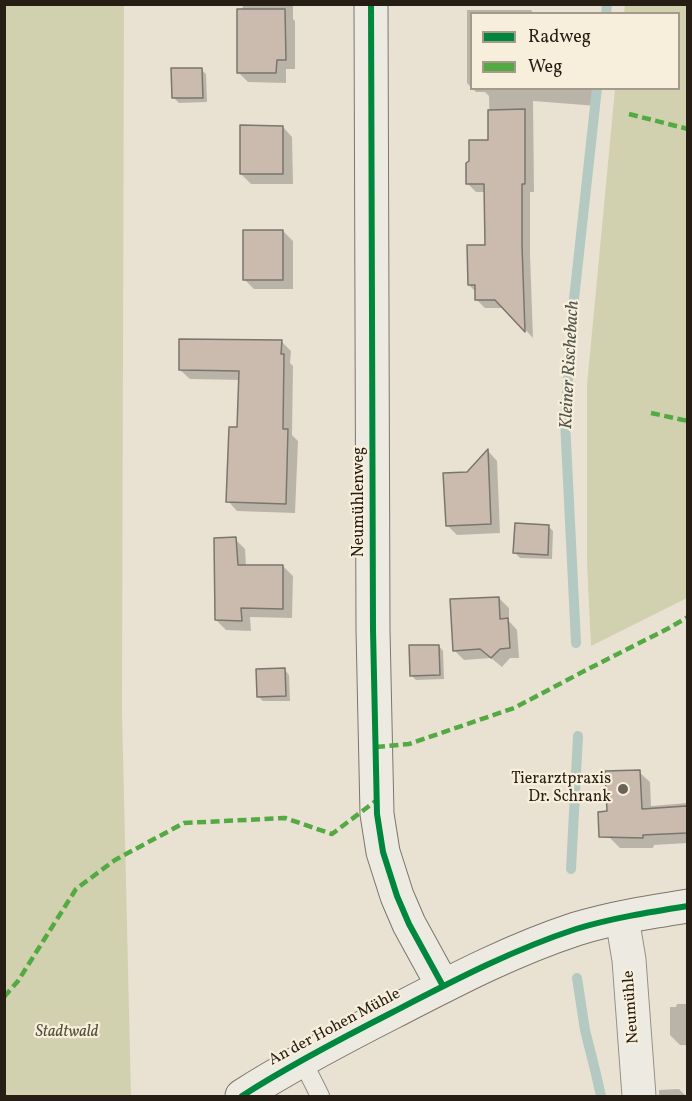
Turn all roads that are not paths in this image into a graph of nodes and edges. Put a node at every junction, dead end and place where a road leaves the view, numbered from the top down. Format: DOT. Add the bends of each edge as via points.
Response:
graph roads {
  1 [pos="371,4"];
  2 [pos="687,906"];
  3 [pos="622,918"];
  4 [pos="442,986"];
  5 [pos="302,1060"];
  6 [pos="242,1096"];
  7 [pos="320,1096"];
  8 [pos="639,1096"];
  1 -- 4 [label="street, Neumühlenweg" via="377,814 383,852 397,896"];
  2 -- 3 [label="street, An der Hohen Mühle"];
  3 -- 4 [label="street, An der Hohen Mühle" via="546,940"];
  3 -- 8 [label="street, Neumühle"];
  4 -- 5 [label="street, An der Hohen Mühle"];
  5 -- 6 [label="street, An der Hohen Mühle"];
  5 -- 7 [label="lane"];
}
